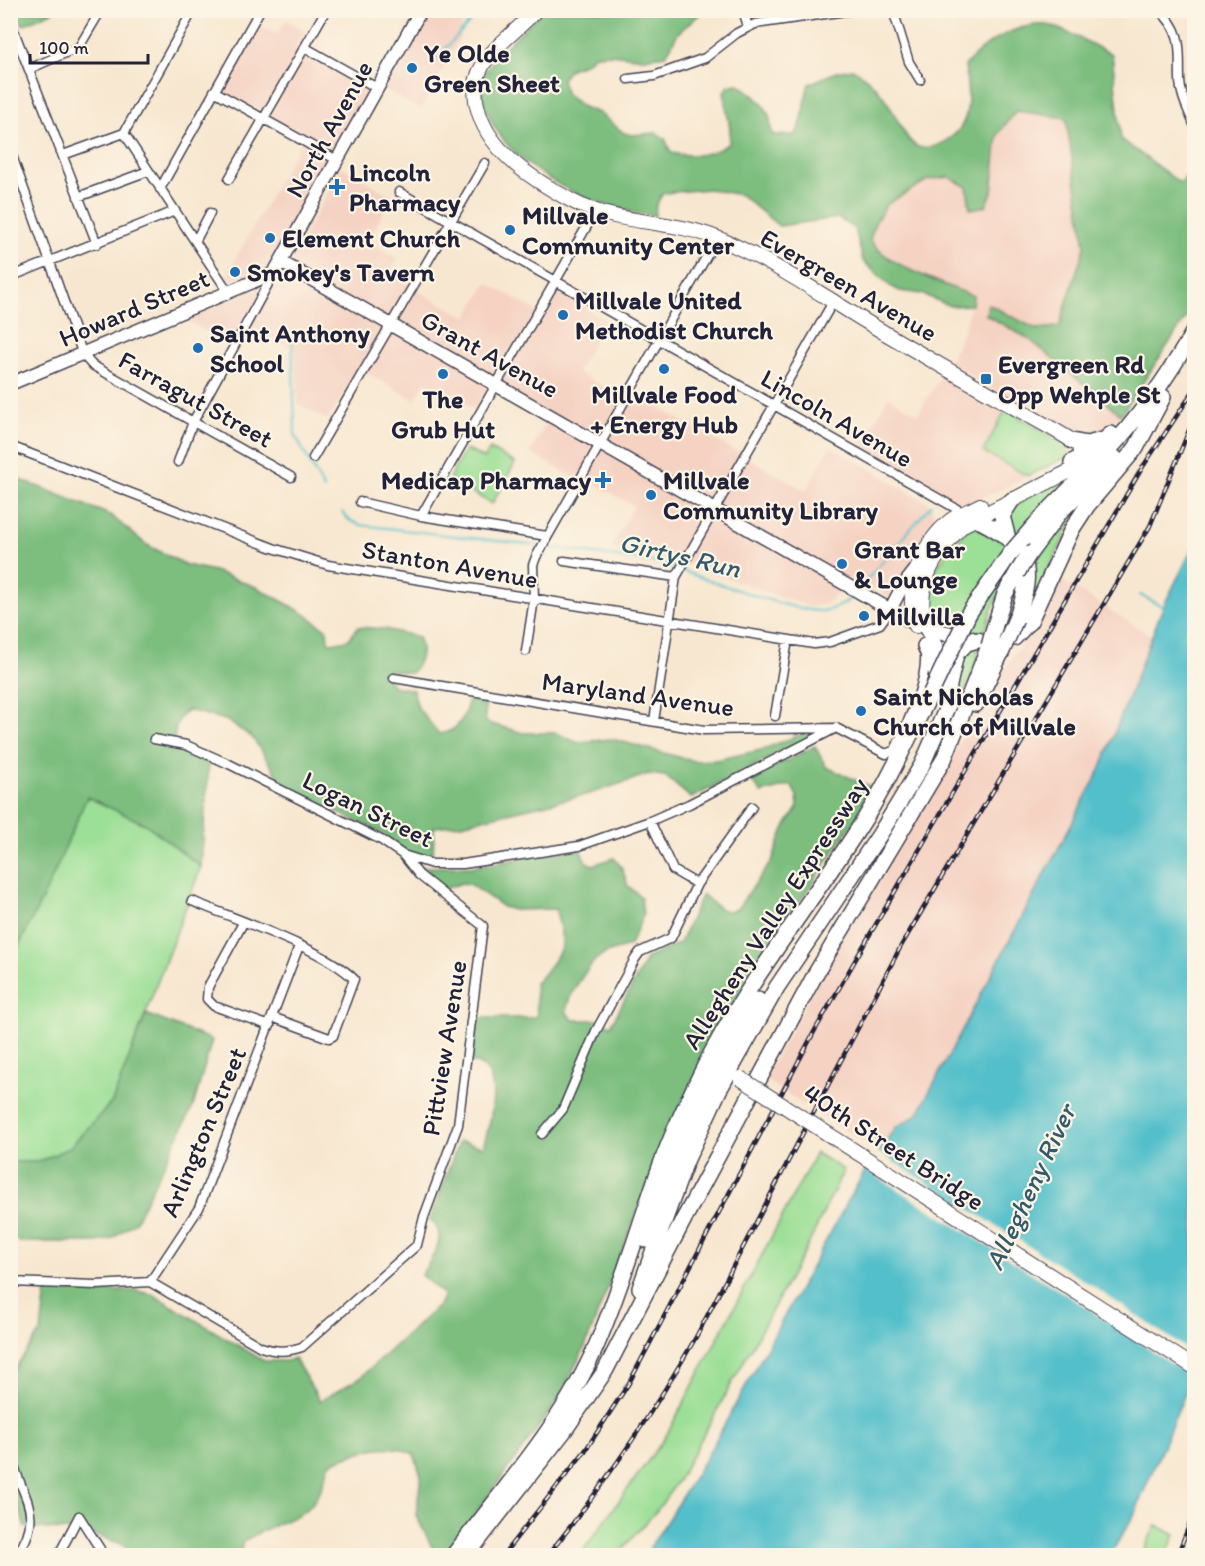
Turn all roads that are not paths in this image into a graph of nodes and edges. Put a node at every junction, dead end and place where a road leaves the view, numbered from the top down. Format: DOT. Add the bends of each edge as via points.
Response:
graph roads {
  1 [pos="101,10"];
  2 [pos="193,10"];
  3 [pos="260,10"];
  4 [pos="326,10"];
  5 [pos="421,10"];
  6 [pos="536,10"];
  7 [pos="743,10"];
  8 [pos="853,10"];
  9 [pos="893,10"];
  10 [pos="1159,10"];
  11 [pos="10,21"];
  12 [pos="748,27"];
  13 [pos="306,48"];
  14 [pos="29,69"];
  15 [pos="628,79"];
  16 [pos="920,80"];
  17 [pos="377,88"];
  18 [pos="214,91"];
  19 [pos="263,120"];
  20 [pos="1194,124"];
  21 [pos="123,133"];
  22 [pos="10,150"];
  23 [pos="63,155"];
  24 [pos="337,160"];
  25 [pos="485,163"];
  26 [pos="148,171"];
  27 [pos="229,179"];
  28 [pos="160,189"];
  29 [pos="399,192"];
  30 [pos="78,197"];
  31 [pos="175,211"];
  32 [pos="595,212"];
  33 [pos="210,213"];
  34 [pos="452,223"];
  35 [pos="717,238"];
  36 [pos="196,240"];
  37 [pos="97,244"];
  38 [pos="49,263"];
  39 [pos="277,268"];
  40 [pos="10,277"];
  41 [pos="555,282"];
  42 [pos="229,292"];
  43 [pos="834,300"];
  44 [pos="1194,317"];
  45 [pos="391,325"];
  46 [pos="1194,331"];
  47 [pos="658,341"];
  48 [pos="1194,351"];
  49 [pos="82,355"];
  50 [pos="10,384"];
  51 [pos="495,385"];
  52 [pos="1163,397"];
  53 [pos="773,406"];
  54 [pos="193,422"];
  55 [pos="1108,436"];
  56 [pos="1072,441"];
  57 [pos="599,444"];
  58 [pos="10,446"];
  59 [pos="313,458"];
  60 [pos="1077,460"];
  61 [pos="178,462"];
  62 [pos="291,477"];
  63 [pos="1012,500"];
  64 [pos="360,502"];
  65 [pos="714,509"];
  66 [pos="969,515"];
  67 [pos="421,516"];
  68 [pos="1007,536"];
  69 [pos="546,538"];
  70 [pos="564,561"];
  71 [pos="918,567"];
  72 [pos="677,576"];
  73 [pos="534,599"];
  74 [pos="890,610"];
  75 [pos="670,622"];
  76 [pos="921,626"];
  77 [pos="788,640"];
  78 [pos="925,646"];
  79 [pos="990,646"];
  80 [pos="526,651"];
  81 [pos="931,673"];
  82 [pos="394,678"];
  83 [pos="949,684"];
  84 [pos="775,716"];
  85 [pos="654,721"];
  86 [pos="836,728"];
  87 [pos="154,739"];
  88 [pos="752,807"];
  89 [pos="650,821"];
  90 [pos="403,855"];
  91 [pos="698,884"];
  92 [pos="813,897"];
  93 [pos="192,901"];
  94 [pos="243,922"];
  95 [pos="299,946"];
  96 [pos="746,1017"];
  97 [pos="271,1022"];
  98 [pos="729,1071"];
  99 [pos="542,1134"];
  100 [pos="10,1282"];
  101 [pos="150,1282"];
  102 [pos="597,1344"];
  103 [pos="1194,1367"];
  104 [pos="605,1371"];
  105 [pos="10,1449"];
  106 [pos="16,1556"];
  107 [pos="58,1556"];
  108 [pos="100,1556"];
  109 [pos="453,1556"];
  110 [pos="466,1556"];
  1 -- 14 [label="street" via="79,47"];
  2 -- 21 [label="street"];
  3 -- 18 [label="street"];
  4 -- 13 [label="street"];
  5 -- 17 [label="street, North Avenue"];
  6 -- 32 [label="main road, Evergreen Avenue" via="483,62 474,86 479,114 495,143 520,168"];
  7 -- 12 [label="street"];
  8 -- 12 [label="street"];
  9 -- 16 [label="street" via="909,62"];
  10 -- 20 [label="street" via="1170,21 1181,47 1181,90"];
  11 -- 14 [label="street"];
  12 -- 15 [label="street" via="705,58 654,76"];
  13 -- 17 [label="street"];
  13 -- 19 [label="street"];
  14 -- 23 [label="street"];
  17 -- 24 [label="street, North Avenue"];
  18 -- 19 [label="street"];
  18 -- 28 [label="street"];
  19 -- 24 [label="street"];
  19 -- 27 [label="street"];
  21 -- 23 [label="street"];
  21 -- 26 [label="street"];
  22 -- 38 [label="street"];
  23 -- 30 [label="street"];
  24 -- 39 [label="street, North Avenue"];
  25 -- 34 [label="street"];
  26 -- 28 [label="street"];
  26 -- 30 [label="street"];
  28 -- 31 [label="street"];
  29 -- 34 [label="street, Lincoln Avenue"];
  30 -- 37 [label="street"];
  31 -- 36 [label="street"];
  31 -- 37 [label="street"];
  32 -- 35 [label="main road, Evergreen Avenue"];
  32 -- 41 [label="street"];
  33 -- 36 [label="street"];
  34 -- 41 [label="street, Lincoln Avenue"];
  34 -- 45 [label="street"];
  35 -- 43 [label="main road, Evergreen Avenue"];
  35 -- 47 [label="street"];
  36 -- 42 [label="street"];
  37 -- 38 [label="street"];
  38 -- 40 [label="street"];
  38 -- 49 [label="street"];
  39 -- 42 [label="street, Howard Street"];
  39 -- 45 [label="street, Grant Avenue"];
  39 -- 54 [label="street, North Avenue"];
  41 -- 47 [label="street, Lincoln Avenue"];
  41 -- 51 [label="street"];
  42 -- 49 [label="street, Howard Street"];
  43 -- 53 [label="street"];
  43 -- 56 [label="main road, Evergreen Avenue"];
  44 -- 55 [label="highway" via="1151,383"];
  45 -- 51 [label="street, Grant Avenue"];
  45 -- 59 [label="street"];
  46 -- 92 [label="highway, Allegheny Valley Expressway, bridge" via="1129,426 1046,511 969,613 882,792"];
  47 -- 53 [label="street, Lincoln Avenue"];
  47 -- 57 [label="street"];
  48 -- 52 [label="highway"];
  49 -- 50 [label="street, Howard Street"];
  49 -- 54 [label="street, Farragut Street" via="92,365"];
  51 -- 57 [label="street, Grant Avenue"];
  51 -- 67 [label="street"];
  52 -- 79 [label="highway, bridge" via="1112,462 1060,512 1029,554 1005,594"];
  52 -- 79 [label="highway" via="1136,448 1072,529 1023,631"];
  53 -- 65 [label="street"];
  53 -- 66 [label="street, Lincoln Avenue"];
  54 -- 61 [label="street, North Avenue"];
  54 -- 62 [label="street, Farragut Street"];
  55 -- 56 [label="highway" via="1087,444"];
  55 -- 60 [label="highway"];
  56 -- 60 [label="main road" via="1079,445"];
  57 -- 65 [label="street, Grant Avenue"];
  57 -- 69 [label="street"];
  58 -- 73 [label="street, Stanton Avenue" via="273,548 328,565"];
  60 -- 63 [label="main road" via="1074,469"];
  60 -- 66 [label="main road"];
  63 -- 66 [label="main road"];
  63 -- 68 [label="highway" via="1002,516"];
  64 -- 67 [label="street"];
  65 -- 72 [label="street"];
  65 -- 74 [label="street, Grant Avenue"];
  66 -- 68 [label="highway"];
  66 -- 71 [label="main road" via="941,530"];
  66 -- 76 [label="main road" via="921,588"];
  67 -- 69 [label="street"];
  68 -- 79 [label="highway, bridge" via="1021,551 1028,572 1024,600 1016,619"];
  69 -- 73 [label="street" via="533,565"];
  70 -- 72 [label="street"];
  71 -- 74 [label="street"];
  71 -- 76 [label="main road" via="910,605"];
  72 -- 75 [label="street"];
  73 -- 75 [label="street, Stanton Avenue"];
  73 -- 80 [label="street"];
  74 -- 76 [label="street, Grant Avenue"];
  74 -- 77 [label="street, Stanton Avenue" via="880,624 830,642"];
  75 -- 77 [label="street, Stanton Avenue"];
  75 -- 85 [label="street"];
  76 -- 78 [label="main road"];
  76 -- 79 [label="highway"];
  76 -- 83 [label="main road" via="945,668"];
  77 -- 84 [label="street"];
  78 -- 81 [label="highway"];
  79 -- 83 [label="highway" via="967,643 956,654"];
  79 -- 104 [label="highway" via="963,722 944,759 816,973"];
  81 -- 86 [label="street, Maryland Avenue" via="895,750 886,754"];
  81 -- 96 [label="highway" via="939,688 935,714 900,785 865,844"];
  82 -- 85 [label="street, Maryland Avenue"];
  83 -- 98 [label="highway" via="948,705 922,765 777,987"];
  85 -- 86 [label="street, Maryland Avenue" via="704,730"];
  86 -- 89 [label="street, Logan Street"];
  87 -- 90 [label="street, Logan Street" via="186,746 229,764 381,840"];
  88 -- 91 [label="street"];
  89 -- 90 [label="street, Logan Street" via="579,846 463,864 432,864"];
  89 -- 91 [label="street" via="673,870"];
  90 -- 101 [label="street, Pittview Avenue" via="419,875 483,926 458,1125 417,1245 311,1340 290,1351 261,1347"];
  91 -- 99 [label="street" via="671,938 640,952 635,959 596,1031 562,1109"];
  92 -- 96 [label="highway"];
  92 -- 102 [label="highway, Allegheny Valley Expressway" via="730,1019 701,1074 661,1164"];
  93 -- 94 [label="street, Arlington Street"];
  94 -- 95 [label="street, Arlington Street"];
  94 -- 97 [label="street, Arlington Street" via="212,978 207,999 214,1006"];
  95 -- 97 [label="street, Arlington Street"];
  95 -- 97 [label="street, Arlington Street" via="354,979 333,1036 325,1039"];
  96 -- 98 [label="highway"];
  97 -- 101 [label="street, Arlington Street" via="199,1208"];
  98 -- 102 [label="highway" via="672,1165 645,1241"];
  98 -- 103 [label="main road, 40th Street Bridge, bridge"];
  98 -- 104 [label="highway" via="686,1161"];
  100 -- 101 [label="street" via="96,1286"];
  102 -- 109 [label="highway, Allegheny Valley Expressway" via="549,1430"];
  104 -- 110 [label="highway" via="564,1431"];
  105 -- 106 [label="street" via="31,1516 29,1538"];
  107 -- 108 [label="street" via="79,1516 100,1549"];
}
